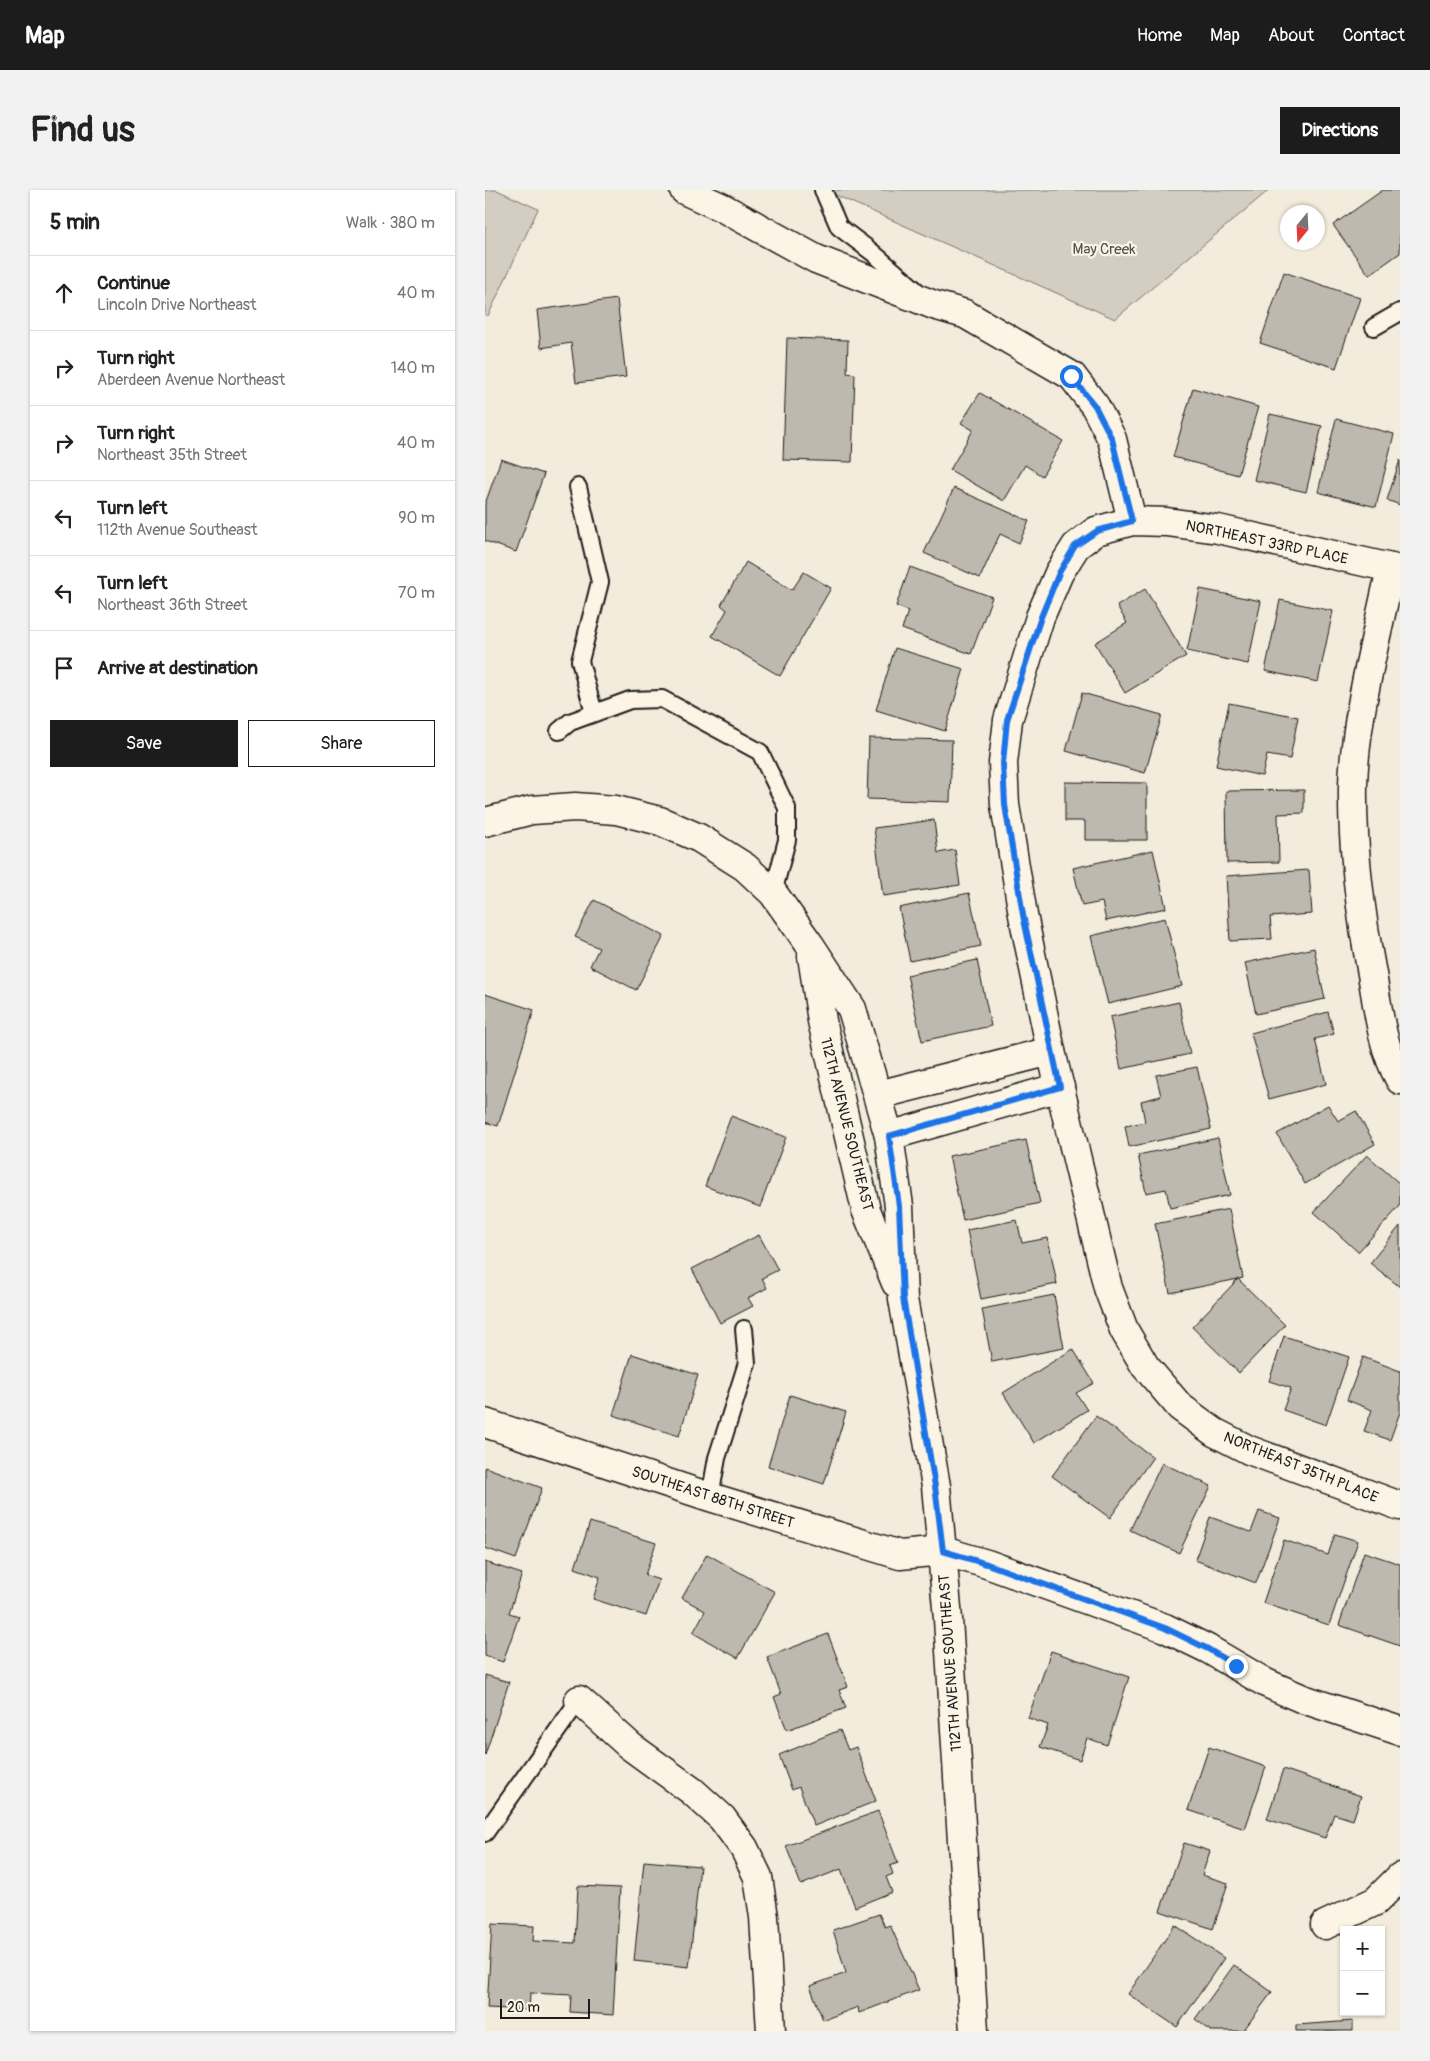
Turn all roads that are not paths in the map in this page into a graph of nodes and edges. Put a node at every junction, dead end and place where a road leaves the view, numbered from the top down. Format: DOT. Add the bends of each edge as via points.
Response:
graph roads {
  1 [pos="684,190"];
  2 [pos="823,190"];
  3 [pos="934,305"];
  4 [pos="1400,312"];
  5 [pos="1374,328"];
  6 [pos="577,487"];
  7 [pos="1132,521"];
  8 [pos="1396,569"];
  9 [pos="594,713"];
  10 [pos="559,731"];
  11 [pos="485,822"];
  12 [pos="773,893"];
  13 [pos="810,945"];
  14 [pos="1051,1051"];
  15 [pos="1400,1080"];
  16 [pos="1060,1087"];
  17 [pos="878,1094"];
  18 [pos="889,1136"];
  19 [pos="903,1298"];
  20 [pos="745,1329"];
  21 [pos="485,1423"];
  22 [pos="710,1497"];
  23 [pos="1400,1506"];
  24 [pos="943,1551"];
  25 [pos="579,1700"];
  26 [pos="1400,1731"];
  27 [pos="485,1833"];
  28 [pos="1400,1876"];
  29 [pos="1325,1925"];
  30 [pos="771,2031"];
  31 [pos="974,2031"];
  1 -- 3 [label="street" via="816,259"];
  2 -- 3 [label="lane" via="839,227"];
  3 -- 7 [label="street" via="965,314 1071,376 1095,406 1112,439"];
  4 -- 5 [label="lane"];
  6 -- 9 [label="lane" via="601,582 579,661"];
  7 -- 8 [label="street, NORTHEAST 33RD PLACE" via="1218,529"];
  7 -- 14 [label="street, NORTHEAST 33RD PLACE" via="1097,531 1075,546 1059,573 1041,617 1007,720 1003,763 1005,805 1023,915"];
  8 -- 15 [label="street" via="1359,722 1353,784 1361,917 1383,1034"];
  9 -- 10 [label="lane" via="570,722"];
  9 -- 12 [label="lane" via="630,700 662,700 760,752 787,808 787,840"];
  11 -- 12 [label="street, 112TH AVENUE SOUTHEAST" via="532,810 575,807 616,810 651,818 699,838 745,867"];
  12 -- 13 [label="street, 112TH AVENUE SOUTHEAST"];
  13 -- 17 [label="street, 112TH AVENUE SOUTHEAST" via="852,1010"];
  13 -- 19 [label="street, 112TH AVENUE SOUTHEAST" via="822,1021 866,1210"];
  14 -- 16 [label="street, NORTHEAST 35TH PLACE"];
  14 -- 17 [label="street"];
  16 -- 18 [label="street"];
  16 -- 23 [label="street, NORTHEAST 35TH PLACE" via="1111,1296 1124,1330 1145,1366 1180,1407 1214,1432 1249,1450"];
  17 -- 18 [label="street, 112TH AVENUE SOUTHEAST"];
  18 -- 19 [label="street, 112TH AVENUE SOUTHEAST" via="899,1206"];
  19 -- 24 [label="street, 112TH AVENUE SOUTHEAST"];
  20 -- 22 [label="lane" via="747,1363 717,1458"];
  21 -- 22 [label="street, SOUTHEAST 88TH STREET"];
  22 -- 24 [label="street, SOUTHEAST 88TH STREET" via="900,1555"];
  24 -- 26 [label="street" via="1165,1628 1266,1683 1303,1699"];
  24 -- 31 [label="street, 112TH AVENUE SOUTHEAST"];
  25 -- 27 [label="lane"];
  25 -- 30 [label="street" via="630,1746 692,1791 722,1818 744,1848 757,1877 764,1917"];
  28 -- 29 [label="street" via="1376,1901"];
}
